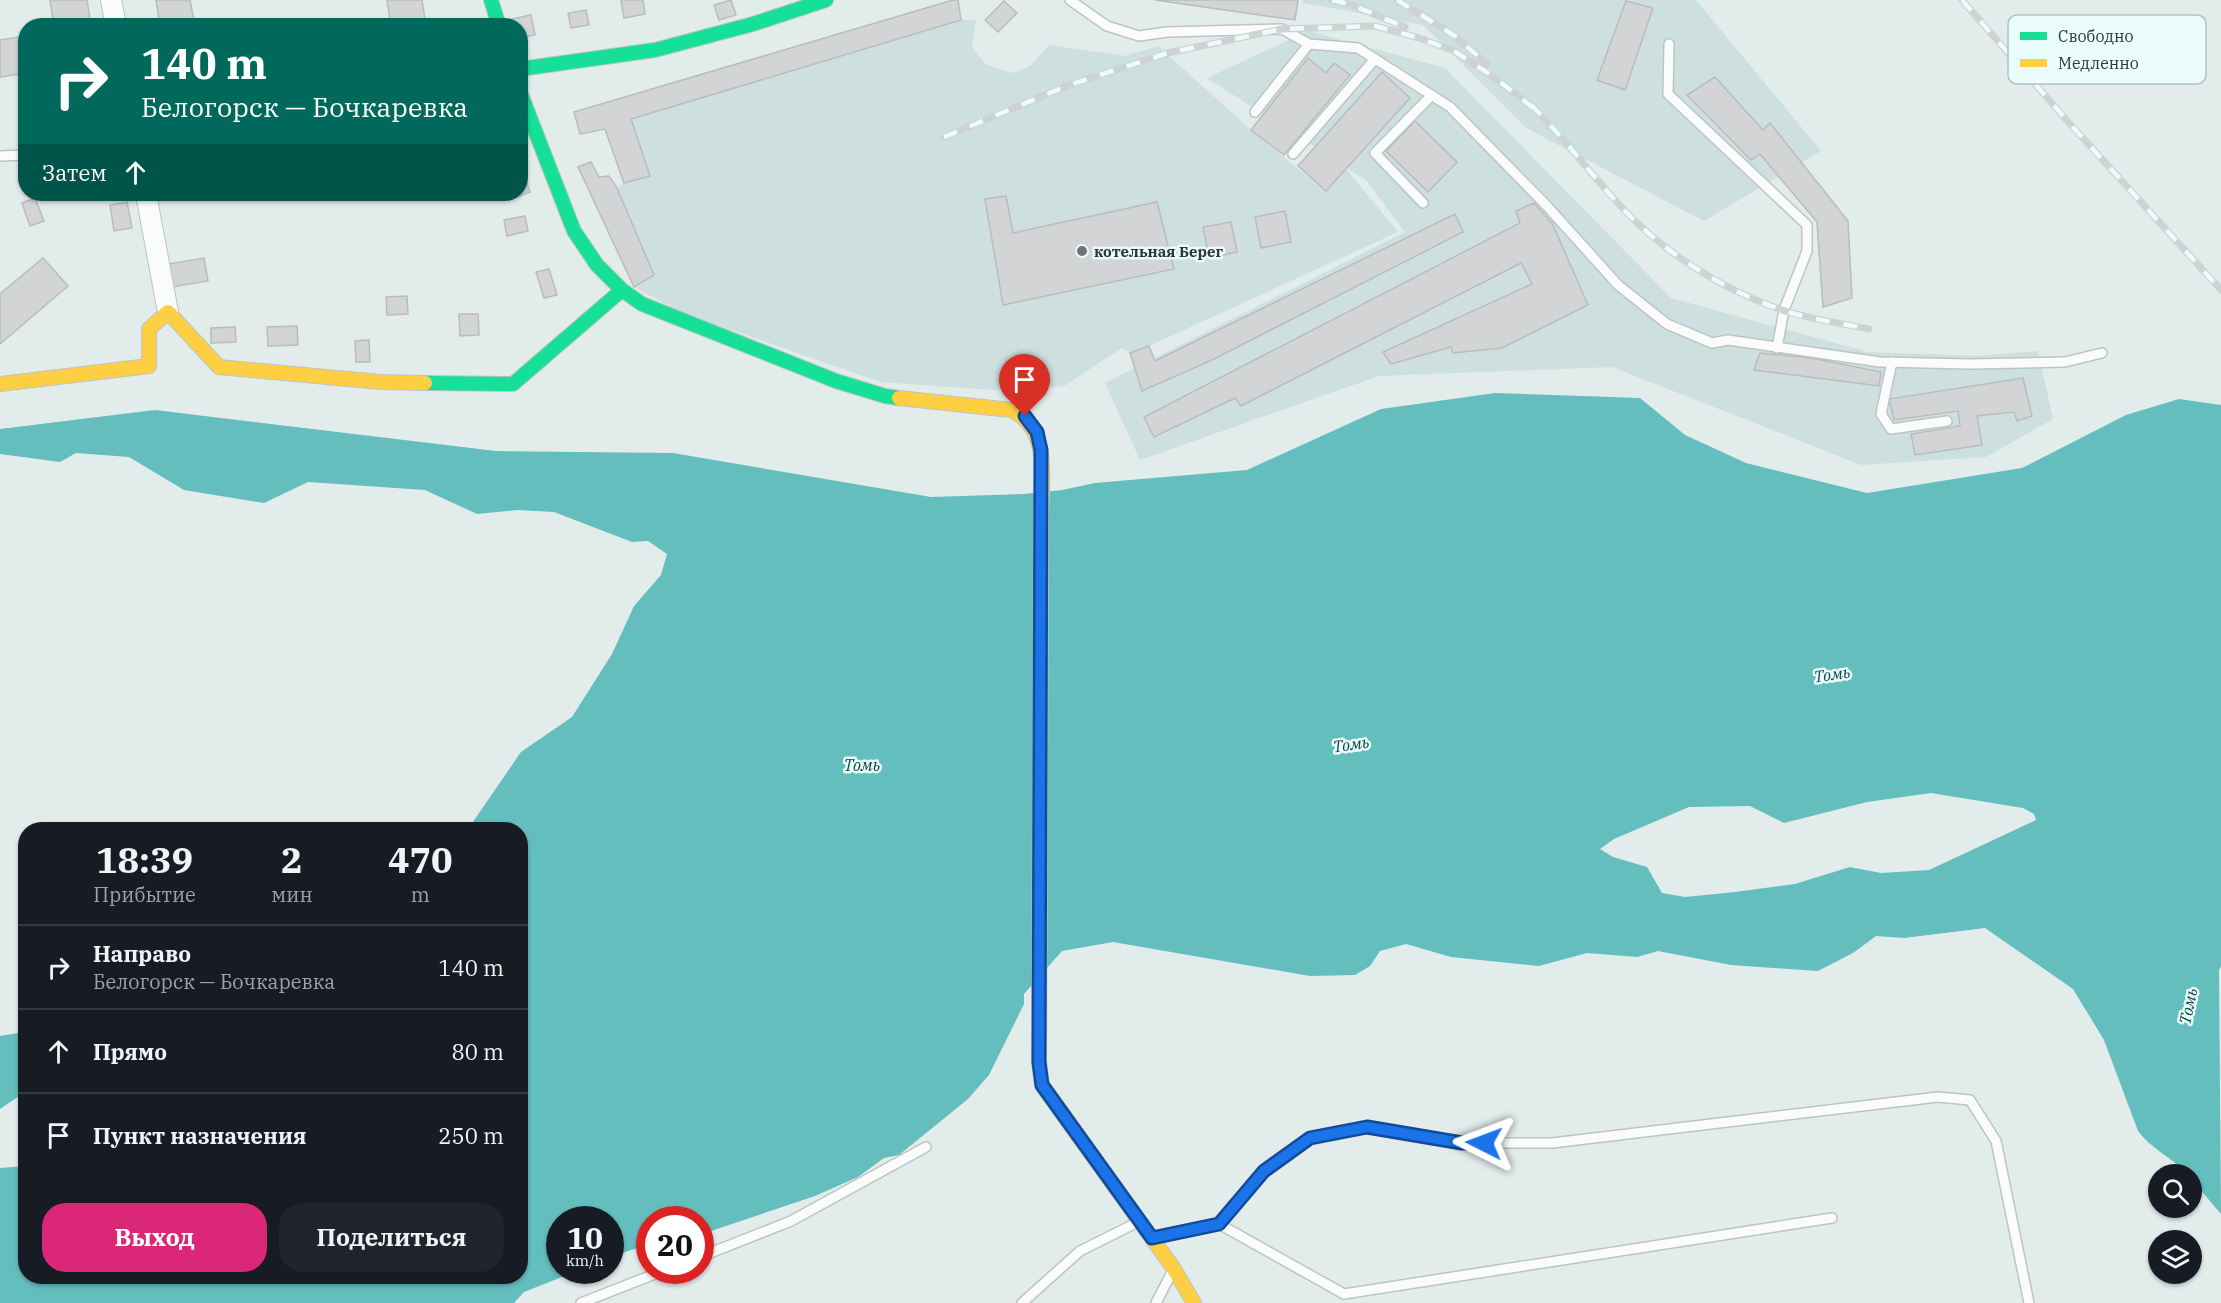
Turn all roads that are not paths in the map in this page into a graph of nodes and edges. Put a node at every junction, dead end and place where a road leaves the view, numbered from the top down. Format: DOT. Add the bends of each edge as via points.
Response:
graph roads {
  1 [pos="111,0"];
  2 [pos="491,0"];
  3 [pos="826,0"];
  4 [pos="1071,0"];
  5 [pos="114,18"];
  6 [pos="497,18"];
  7 [pos="1309,44"];
  8 [pos="1669,44"];
  9 [pos="1375,59"];
  10 [pos="528,68"];
  11 [pos="1432,95"];
  12 [pos="1255,112"];
  13 [pos="528,113"];
  14 [pos="1293,154"];
  15 [pos="18,155"];
  16 [pos="0,156"];
  17 [pos="147,201"];
  18 [pos="1423,203"];
  19 [pos="622,290"];
  20 [pos="168,312"];
  21 [pos="1777,348"];
  22 [pos="2102,353"];
  23 [pos="1892,362"];
  24 [pos="0,384"];
  25 [pos="1947,421"];
  26 [pos="926,1148"];
  27 [pos="1832,1218"];
  28 [pos="1140,1221"];
  29 [pos="1219,1224"];
  30 [pos="1152,1238"];
  31 [pos="714,1251"];
  32 [pos="1174,1269"];
  33 [pos="636,1281"];
  34 [pos="581,1303"];
  35 [pos="1022,1303"];
  36 [pos="1156,1303"];
  37 [pos="1194,1303"];
  38 [pos="2029,1303"];
  1 -- 5 [label="street"];
  2 -- 6 [label="main road"];
  3 -- 10 [label="main road" via="655,50"];
  4 -- 7 [label="lane" via="1107,26 1139,36 1282,29"];
  7 -- 9 [label="lane" via="1358,48"];
  7 -- 12 [label="lane"];
  8 -- 21 [label="lane" via="1668,94 1807,225 1807,251 1784,310"];
  9 -- 11 [label="lane"];
  9 -- 14 [label="lane"];
  11 -- 18 [label="lane" via="1375,153"];
  11 -- 21 [label="lane" via="1450,107 1546,205 1618,285 1667,324 1712,343 1728,340"];
  13 -- 19 [label="main road" via="574,231 597,265"];
  15 -- 16 [label="lane"];
  17 -- 20 [label="street"];
  19 -- 20 [label="main road" via="513,384 380,382 219,367"];
  19 -- 28 [label="main road" via="642,303 836,381 885,396 1011,410 1025,416 1037,432 1041,450 1042,1085"];
  20 -- 24 [label="main road" via="149,329 149,366"];
  21 -- 23 [label="lane"];
  22 -- 23 [label="lane" via="2065,362"];
  23 -- 25 [label="lane" via="1881,414 1891,429"];
  26 -- 31 [label="lane" via="791,1221"];
  27 -- 29 [label="lane" via="1344,1294"];
  28 -- 30 [label="main road"];
  28 -- 35 [label="lane" via="1080,1251"];
  29 -- 30 [label="lane"];
  29 -- 38 [label="lane" via="1264,1171 1310,1138 1367,1127 1462,1143 1552,1143 1938,1097 1970,1100 1996,1141"];
  30 -- 32 [label="main road"];
  32 -- 36 [label="lane"];
  32 -- 37 [label="main road"];
  33 -- 34 [label="lane"];
}
